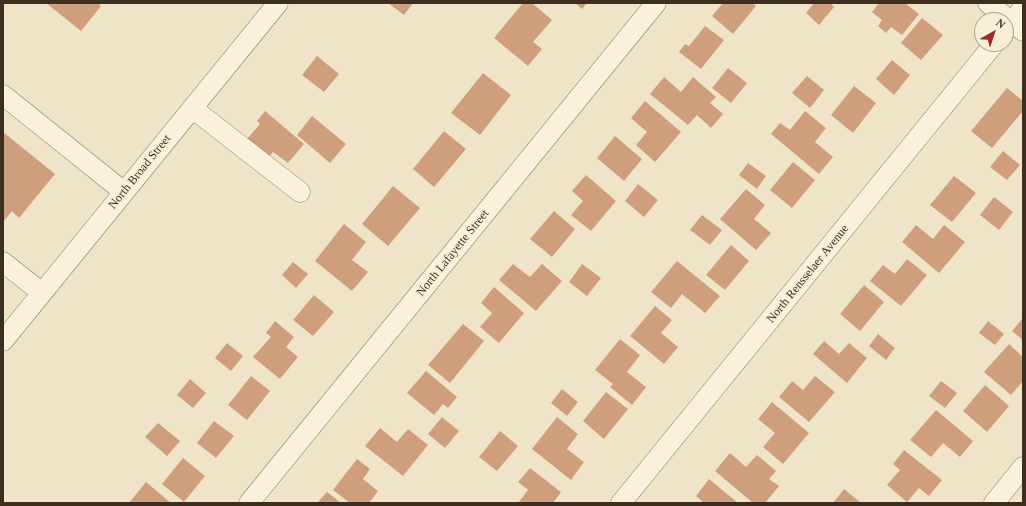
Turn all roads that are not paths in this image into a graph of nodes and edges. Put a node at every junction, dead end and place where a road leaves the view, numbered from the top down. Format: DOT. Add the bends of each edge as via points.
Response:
graph roads {
  1 [pos="656,3"];
  2 [pos="988,3"];
  3 [pos="274,4"];
  4 [pos="1016,23"];
  5 [pos="987,52"];
  6 [pos="3,95"];
  7 [pos="192,108"];
  8 [pos="124,192"];
  9 [pos="300,192"];
  10 [pos="3,262"];
  11 [pos="42,293"];
  12 [pos="7,329"];
  13 [pos="1023,467"];
  14 [pos="250,503"];
  15 [pos="621,503"];
  16 [pos="994,503"];
  1 -- 14 [label="street, North Lafayette Street"];
  2 -- 4 [label="street"];
  3 -- 7 [label="street, North Broad Street"];
  5 -- 15 [label="street, North Rensselaer Avenue"];
  6 -- 8 [label="street"];
  7 -- 8 [label="street, North Broad Street"];
  7 -- 9 [label="street"];
  8 -- 11 [label="street, North Broad Street"];
  10 -- 11 [label="street"];
  11 -- 12 [label="street, North Broad Street"];
  13 -- 16 [label="street"];
}
